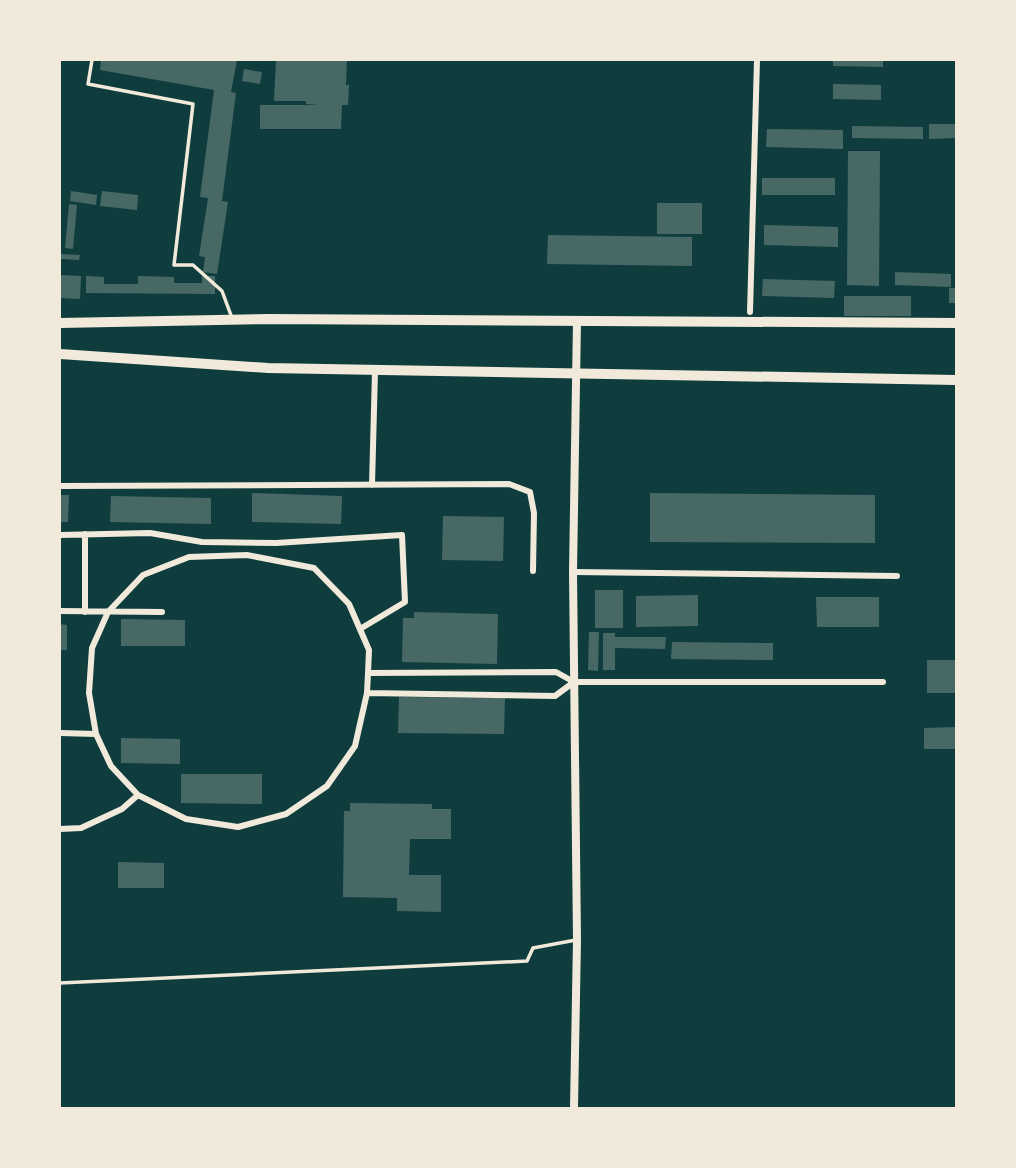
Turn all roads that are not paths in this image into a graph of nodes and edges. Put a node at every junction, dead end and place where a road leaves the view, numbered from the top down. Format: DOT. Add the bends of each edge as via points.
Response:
graph roads {
  1 [pos="92,60"];
  2 [pos="757,60"];
  3 [pos="750,312"];
  4 [pos="233,320"];
  5 [pos="577,321"];
  6 [pos="60,323"];
  7 [pos="957,324"];
  8 [pos="60,354"];
  9 [pos="375,371"];
  10 [pos="577,374"];
  11 [pos="957,380"];
  12 [pos="372,485"];
  13 [pos="60,486"];
  14 [pos="85,534"];
  15 [pos="60,535"];
  16 [pos="246,542"];
  17 [pos="247,555"];
  18 [pos="533,571"];
  19 [pos="573,572"];
  20 [pos="897,576"];
  21 [pos="60,611"];
  22 [pos="85,611"];
  23 [pos="108,612"];
  24 [pos="162,612"];
  25 [pos="360,629"];
  26 [pos="368,673"];
  27 [pos="574,682"];
  28 [pos="883,682"];
  29 [pos="366,693"];
  30 [pos="60,733"];
  31 [pos="96,734"];
  32 [pos="138,795"];
  33 [pos="60,829"];
  34 [pos="577,940"];
  35 [pos="60,983"];
  36 [pos="574,1108"];
  1 -- 4 [label="lane" via="88,84 193,104 174,265 193,265 222,291"];
  2 -- 3 [label="street"];
  4 -- 5 [label="main road"];
  4 -- 6 [label="main road"];
  5 -- 7 [label="main road"];
  5 -- 10 [label="street"];
  8 -- 9 [label="main road"];
  9 -- 10 [label="main road"];
  9 -- 12 [label="street"];
  10 -- 11 [label="main road"];
  10 -- 19 [label="street"];
  12 -- 13 [label="street"];
  12 -- 18 [label="street" via="509,484 530,492"];
  14 -- 15 [label="street"];
  14 -- 16 [label="street"];
  14 -- 22 [label="street"];
  16 -- 17 [label="street"];
  16 -- 25 [label="street" via="402,536 405,602"];
  17 -- 23 [label="street" via="189,557 143,575"];
  17 -- 25 [label="street" via="314,568 349,604"];
  19 -- 20 [label="street"];
  19 -- 27 [label="street"];
  21 -- 22 [label="street"];
  22 -- 23 [label="street"];
  23 -- 24 [label="street"];
  23 -- 31 [label="street" via="92,648 89,693"];
  25 -- 26 [label="street" via="369,650"];
  26 -- 27 [label="street" via="556,672"];
  26 -- 29 [label="street"];
  27 -- 28 [label="street"];
  27 -- 29 [label="street" via="555,696"];
  27 -- 34 [label="street"];
  29 -- 32 [label="street" via="355,746 327,786 286,814 237,827 186,819"];
  30 -- 31 [label="street"];
  31 -- 32 [label="street" via="111,766"];
  32 -- 33 [label="street" via="122,809 80,828"];
  34 -- 35 [label="lane" via="533,948 527,961"];
  34 -- 36 [label="street"];
}
